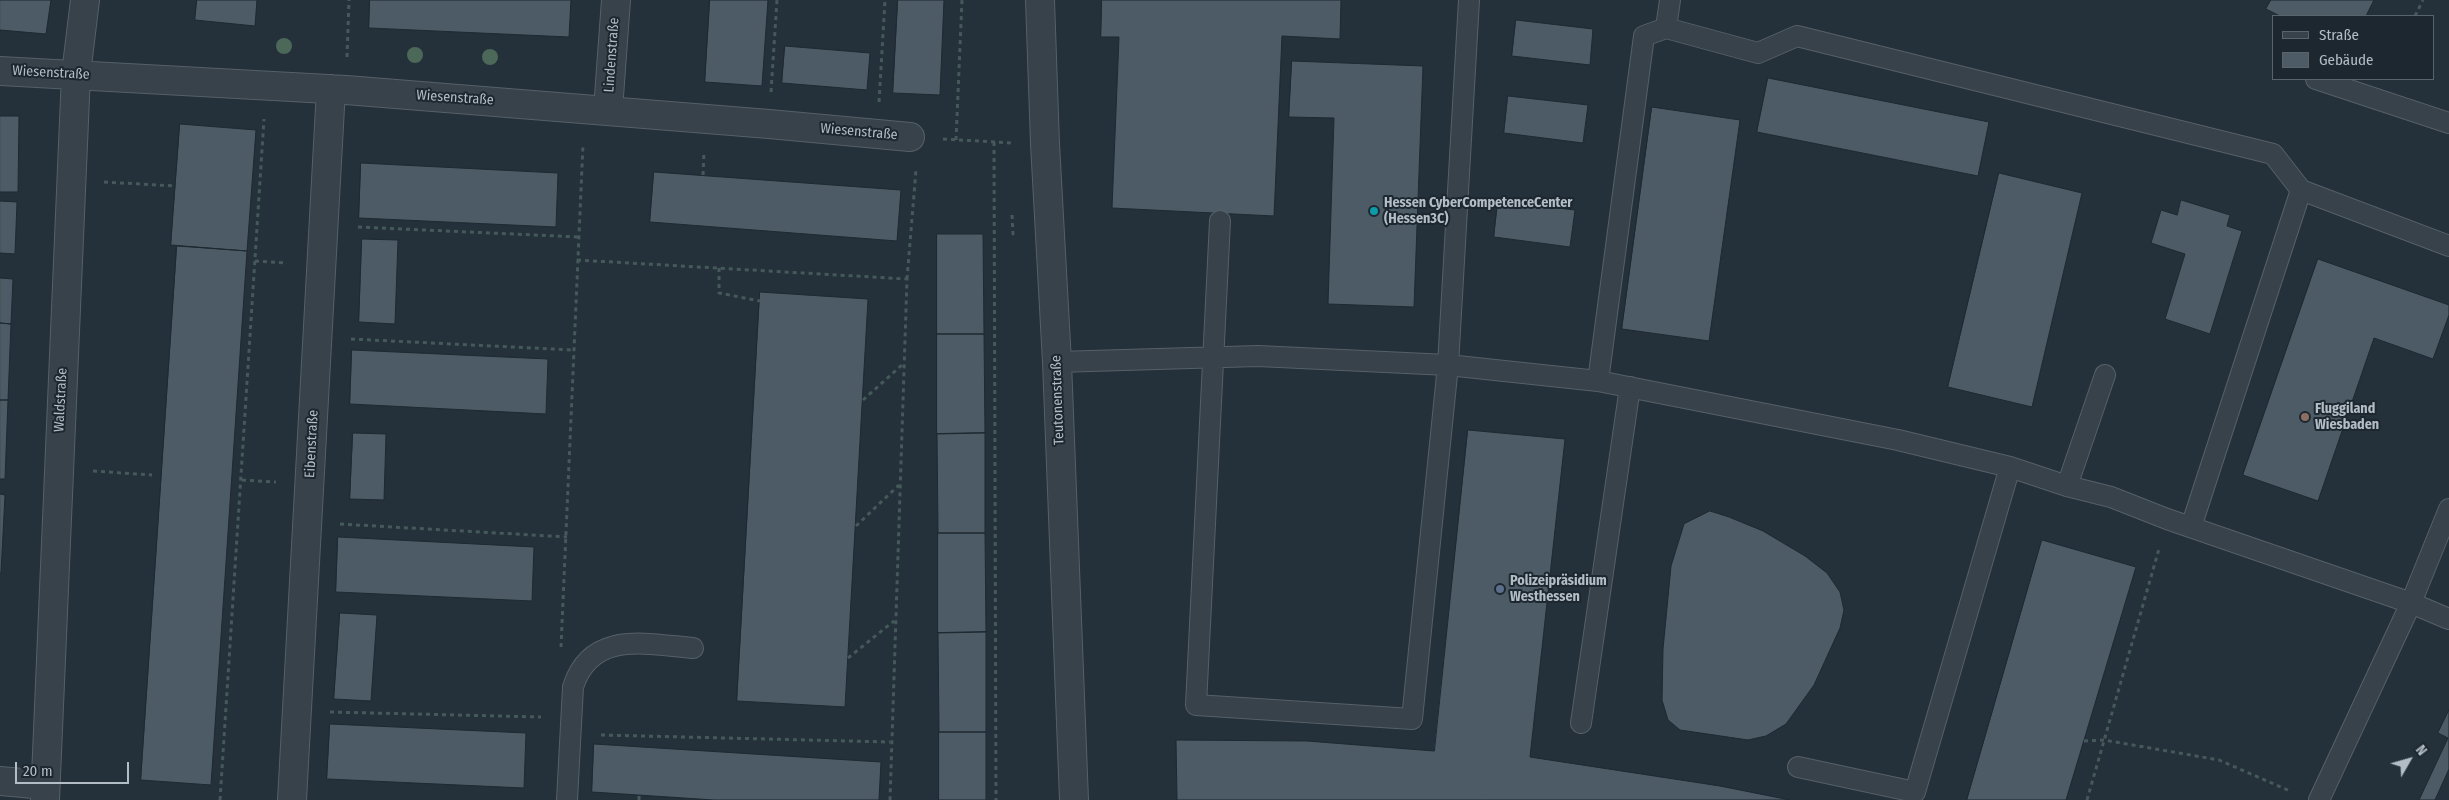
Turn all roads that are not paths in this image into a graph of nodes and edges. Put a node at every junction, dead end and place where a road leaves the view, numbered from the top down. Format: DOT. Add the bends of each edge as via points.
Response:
graph roads {
  1 [pos="85,0"];
  2 [pos="616,0"];
  3 [pos="1040,0"];
  4 [pos="1469,0"];
  5 [pos="1670,0"];
  6 [pos="1666,28"];
  7 [pos="0,71"];
  8 [pos="76,74"];
  9 [pos="2319,80"];
  10 [pos="338,89"];
  11 [pos="596,109"];
  12 [pos="2449,122"];
  13 [pos="914,137"];
  14 [pos="2301,190"];
  15 [pos="1220,221"];
  16 [pos="2449,246"];
  17 [pos="1213,357"];
  18 [pos="1057,362"];
  19 [pos="1448,364"];
  20 [pos="2105,375"];
  21 [pos="1598,381"];
  22 [pos="1630,387"];
  23 [pos="2010,467"];
  24 [pos="2067,486"];
  25 [pos="2449,509"];
  26 [pos="2191,527"];
  27 [pos="2411,603"];
  28 [pos="2449,618"];
  29 [pos="693,648"];
  30 [pos="1581,723"];
  31 [pos="1798,767"];
  32 [pos="0,781"];
  33 [pos="45,792"];
  34 [pos="292,800"];
  35 [pos="567,800"];
  36 [pos="1074,800"];
  37 [pos="2319,800"];
  1 -- 8 [label="street, Waldstraße"];
  2 -- 11 [label="street, Lindenstraße"];
  3 -- 18 [label="street, Teutonenstraße"];
  4 -- 19 [label="lane"];
  5 -- 6 [label="lane"];
  6 -- 14 [label="lane" via="1758,53 1798,36 2273,154"];
  6 -- 21 [label="lane" via="1644,36"];
  7 -- 8 [label="street, Wiesenstraße"];
  8 -- 10 [label="street, Wiesenstraße"];
  8 -- 33 [label="street, Waldstraße"];
  9 -- 12 [label="lane"];
  10 -- 11 [label="street, Wiesenstraße"];
  10 -- 34 [label="street, Eibenstraße" via="325,226"];
  11 -- 13 [label="street, Wiesenstraße"];
  14 -- 16 [label="lane"];
  14 -- 26 [label="lane"];
  15 -- 17 [label="lane"];
  17 -- 18 [label="lane"];
  17 -- 19 [label="lane"];
  17 -- 19 [label="lane" via="1196,705 1412,719"];
  18 -- 36 [label="street, Teutonenstraße"];
  19 -- 21 [label="lane"];
  20 -- 24 [label="lane"];
  21 -- 22 [label="lane"];
  22 -- 23 [label="lane" via="1898,440"];
  22 -- 30 [label="lane"];
  23 -- 24 [label="lane"];
  23 -- 31 [label="lane" via="1915,792"];
  24 -- 26 [label="lane" via="2111,497"];
  25 -- 27 [label="lane"];
  26 -- 27 [label="lane"];
  27 -- 28 [label="lane"];
  27 -- 37 [label="lane"];
  29 -- 35 [label="lane" via="641,643 614,646 594,653 577,674 573,687"];
  32 -- 33 [label="street"];
}
